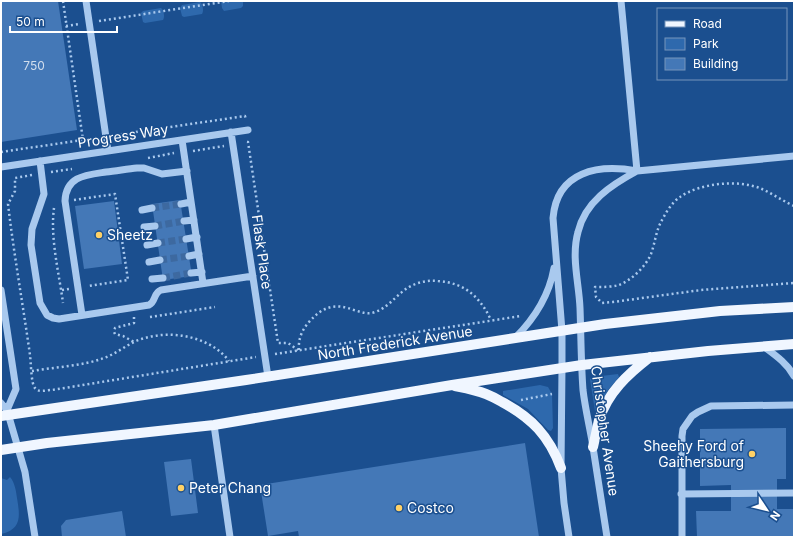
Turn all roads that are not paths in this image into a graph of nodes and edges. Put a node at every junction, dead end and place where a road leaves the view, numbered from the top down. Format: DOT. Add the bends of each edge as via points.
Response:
graph roads {
  1 [pos="86,1"];
  2 [pos="621,1"];
  3 [pos="248,130"];
  4 [pos="231,132"];
  5 [pos="182,140"];
  6 [pos="108,151"];
  7 [pos="794,156"];
  8 [pos="40,161"];
  9 [pos="1,167"];
  10 [pos="186,171"];
  11 [pos="637,171"];
  12 [pos="191,202"];
  13 [pos="181,204"];
  14 [pos="152,208"];
  15 [pos="142,210"];
  16 [pos="194,220"];
  17 [pos="184,222"];
  18 [pos="155,226"];
  19 [pos="144,227"];
  20 [pos="197,237"];
  21 [pos="186,239"];
  22 [pos="158,243"];
  23 [pos="147,245"];
  24 [pos="199,254"];
  25 [pos="189,256"];
  26 [pos="160,260"];
  27 [pos="556,260"];
  28 [pos="149,262"];
  29 [pos="202,272"];
  30 [pos="191,273"];
  31 [pos="253,276"];
  32 [pos="162,278"];
  33 [pos="152,279"];
  34 [pos="204,283"];
  35 [pos="1,290"];
  36 [pos="794,307"];
  37 [pos="82,315"];
  38 [pos="580,328"];
  39 [pos="562,331"];
  40 [pos="514,338"];
  41 [pos="794,344"];
  42 [pos="763,346"];
  43 [pos="650,357"];
  44 [pos="582,365"];
  45 [pos="562,368"];
  46 [pos="794,376"];
  47 [pos="268,377"];
  48 [pos="452,384"];
  49 [pos="1,403"];
  50 [pos="794,405"];
  51 [pos="5,414"];
  52 [pos="214,425"];
  53 [pos="18,447"];
  54 [pos="593,447"];
  55 [pos="1,450"];
  56 [pos="561,468"];
  57 [pos="794,493"];
  58 [pos="681,494"];
  59 [pos="35,537"];
  60 [pos="230,537"];
  61 [pos="569,537"];
  62 [pos="608,537"];
  63 [pos="682,537"];
  1 -- 6 [label="street"];
  2 -- 11 [label="street"];
  3 -- 4 [label="street, Progress Way"];
  4 -- 5 [label="street, Progress Way"];
  4 -- 31 [label="street, Flask Place"];
  5 -- 6 [label="street, Progress Way"];
  5 -- 10 [label="street"];
  6 -- 8 [label="street, Progress Way"];
  7 -- 11 [label="street"];
  8 -- 9 [label="street, Progress Way"];
  8 -- 37 [label="street" via="44,194 31,239 40,303 52,318"];
  10 -- 12 [label="street"];
  10 -- 37 [label="street" via="162,174 140,167 85,176 70,185 65,201"];
  11 -- 27 [label="street" via="623,168 598,169 582,173 568,182 554,208"];
  11 -- 38 [label="street, Christopher Avenue" via="600,195 587,212 578,232 575,247"];
  12 -- 13 [label="street"];
  12 -- 16 [label="street"];
  14 -- 15 [label="street"];
  16 -- 17 [label="street"];
  16 -- 20 [label="street"];
  18 -- 19 [label="street"];
  20 -- 21 [label="street"];
  20 -- 24 [label="street"];
  22 -- 23 [label="street"];
  24 -- 25 [label="street"];
  24 -- 29 [label="street"];
  26 -- 28 [label="street"];
  27 -- 39 [label="street"];
  27 -- 40 [label="street" via="552,281 544,300 537,313"];
  29 -- 30 [label="street"];
  29 -- 34 [label="street"];
  31 -- 34 [label="street"];
  31 -- 47 [label="street, Flask Place"];
  32 -- 33 [label="street"];
  34 -- 37 [label="street" via="158,291 149,305"];
  35 -- 51 [label="street" via="16,390"];
  36 -- 38 [label="main road, North Frederick Avenue" via="720,311"];
  38 -- 39 [label="main road, North Frederick Avenue"];
  38 -- 44 [label="street, Christopher Avenue"];
  39 -- 40 [label="main road, North Frederick Avenue"];
  39 -- 45 [label="street"];
  40 -- 47 [label="main road, North Frederick Avenue"];
  41 -- 42 [label="main road"];
  42 -- 43 [label="main road"];
  42 -- 46 [label="street" via="778,356"];
  43 -- 44 [label="main road"];
  43 -- 54 [label="main road" via="628,375 611,395 600,419"];
  44 -- 45 [label="main road"];
  44 -- 54 [label="street, Christopher Avenue" via="583,391"];
  45 -- 48 [label="main road"];
  45 -- 56 [label="street"];
  47 -- 51 [label="main road, North Frederick Avenue"];
  48 -- 52 [label="main road"];
  48 -- 56 [label="main road" via="486,394 531,421 545,436"];
  49 -- 51 [label="street"];
  50 -- 58 [label="street" via="711,406 698,412 687,422 682,436"];
  51 -- 53 [label="street"];
  52 -- 53 [label="main road"];
  52 -- 60 [label="street"];
  53 -- 55 [label="main road"];
  53 -- 59 [label="street" via="25,472"];
  54 -- 62 [label="street, Christopher Avenue"];
  56 -- 61 [label="street"];
  57 -- 58 [label="street"];
  58 -- 63 [label="street"];
}
